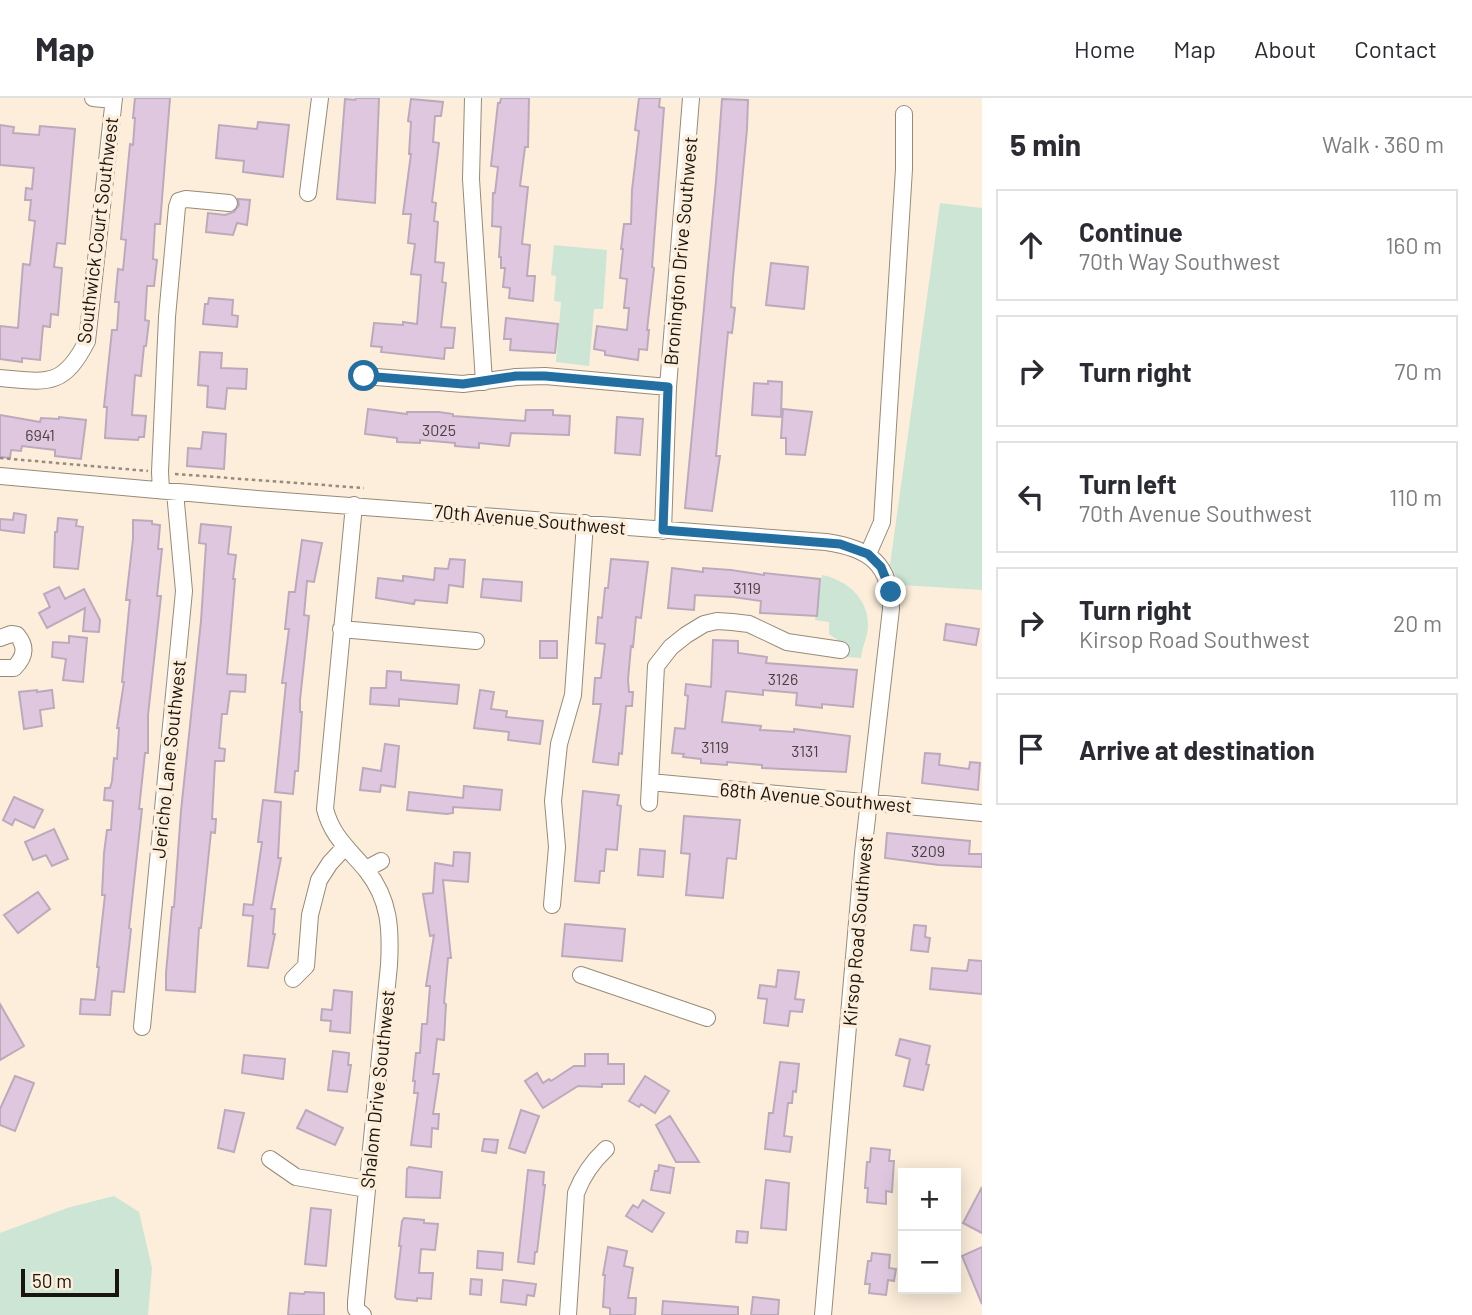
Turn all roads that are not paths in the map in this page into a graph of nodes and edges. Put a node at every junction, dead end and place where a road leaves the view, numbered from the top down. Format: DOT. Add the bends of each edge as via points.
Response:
graph roads {
  1 [pos="93,98"];
  2 [pos="320,98"];
  3 [pos="474,98"];
  4 [pos="691,98"];
  5 [pos="114,99"];
  6 [pos="904,114"];
  7 [pos="308,193"];
  8 [pos="229,203"];
  9 [pos="364,376"];
  10 [pos="0,378"];
  11 [pos="484,382"];
  12 [pos="668,387"];
  13 [pos="0,476"];
  14 [pos="168,491"];
  15 [pos="354,505"];
  16 [pos="584,523"];
  17 [pos="663,530"];
  18 [pos="868,554"];
  19 [pos="341,629"];
  20 [pos="0,638"];
  21 [pos="476,641"];
  22 [pos="841,650"];
  23 [pos="0,668"];
  24 [pos="650,782"];
  25 [pos="869,802"];
  26 [pos="649,803"];
  27 [pos="982,813"];
  28 [pos="344,848"];
  29 [pos="381,861"];
  30 [pos="366,869"];
  31 [pos="552,905"];
  32 [pos="580,975"];
  33 [pos="293,979"];
  34 [pos="707,1018"];
  35 [pos="142,1027"];
  36 [pos="606,1149"];
  37 [pos="270,1159"];
  38 [pos="367,1189"];
  39 [pos="361,1314"];
  40 [pos="568,1315"];
  41 [pos="823,1315"];
  1 -- 5 [label="street"];
  2 -- 7 [label="street"];
  3 -- 11 [label="street" via="471,178"];
  4 -- 12 [label="street, Bronington Drive Southwest"];
  5 -- 10 [label="street, Southwick Court Southwest" via="86,341 76,363 60,377 43,382"];
  6 -- 18 [label="street" via="882,522"];
  8 -- 14 [label="street, Jericho Lane Southwest" via="186,199 177,207 160,472"];
  9 -- 11 [label="street"];
  11 -- 12 [label="street" via="545,376"];
  12 -- 17 [label="street, Bronington Drive Southwest"];
  13 -- 14 [label="street, 70th Avenue Southwest"];
  14 -- 15 [label="street, 70th Avenue Southwest"];
  14 -- 35 [label="street, Jericho Lane Southwest" via="184,591"];
  15 -- 16 [label="street, 70th Avenue Southwest"];
  15 -- 19 [label="street, Shalom Drive Southwest"];
  16 -- 17 [label="street, 70th Avenue Southwest"];
  16 -- 31 [label="street" via="572,695 559,744 553,801 557,847"];
  17 -- 18 [label="street, 70th Avenue Southwest" via="827,542"];
  18 -- 25 [label="street, Kirsop Road Southwest" via="881,567 891,592"];
  19 -- 21 [label="street"];
  19 -- 28 [label="street, Shalom Drive Southwest" via="325,809"];
  20 -- 23 [label="street" via="17,635 24,652 14,668"];
  22 -- 24 [label="street" via="787,642 749,624 704,624 671,647 656,666"];
  24 -- 25 [label="street, 68th Avenue Southwest"];
  24 -- 26 [label="street"];
  25 -- 27 [label="street, 68th Avenue Southwest"];
  25 -- 41 [label="street, Kirsop Road Southwest"];
  28 -- 30 [label="street, Shalom Drive Southwest"];
  28 -- 33 [label="street" via="319,880 310,915 306,966"];
  29 -- 30 [label="street"];
  30 -- 38 [label="street, Shalom Drive Southwest" via="383,897 390,921"];
  32 -- 34 [label="street"];
  36 -- 40 [label="street" via="587,1169 576,1193"];
  37 -- 38 [label="street" via="296,1177"];
  38 -- 39 [label="street, Shalom Drive Southwest" via="356,1302"];
}
